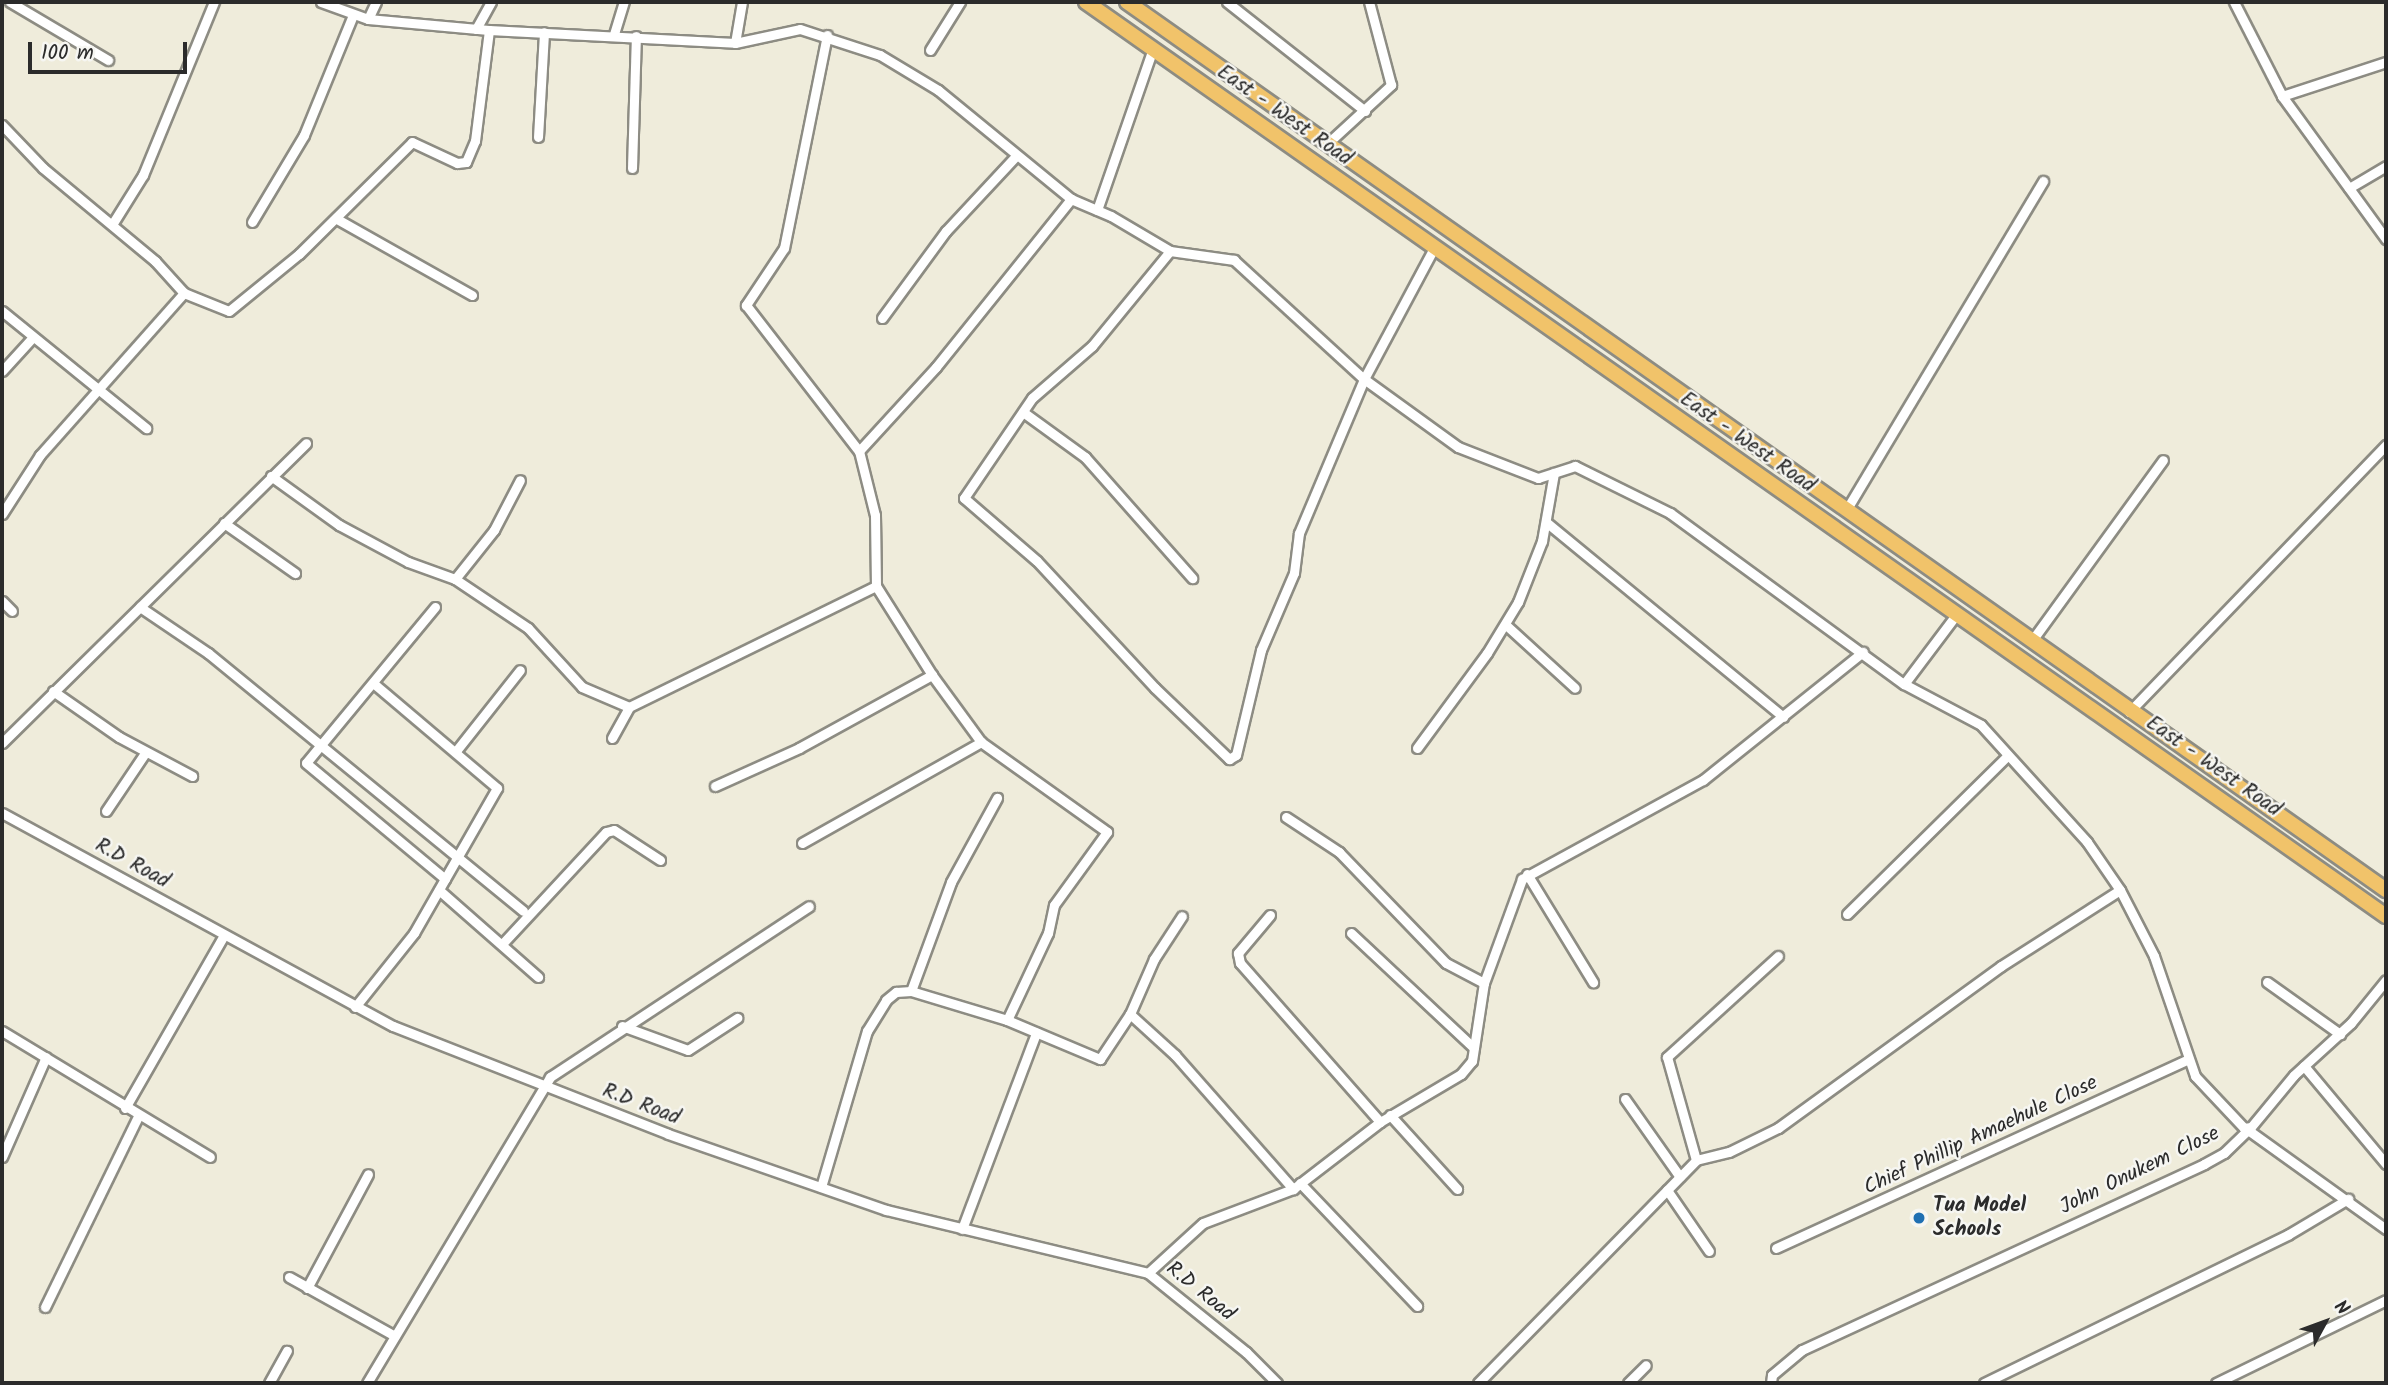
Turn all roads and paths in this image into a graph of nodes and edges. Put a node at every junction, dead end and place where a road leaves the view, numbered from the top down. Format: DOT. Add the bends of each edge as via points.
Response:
graph roads {
  1 [pos="10,2"];
  2 [pos="214,2"];
  3 [pos="321,2"];
  4 [pos="376,2"];
  5 [pos="491,2"];
  6 [pos="624,2"];
  7 [pos="742,2"];
  8 [pos="960,2"];
  9 [pos="1086,2"];
  10 [pos="1126,2"];
  11 [pos="1227,2"];
  12 [pos="1369,2"];
  13 [pos="2234,2"];
  14 [pos="353,15"];
  15 [pos="368,19"];
  16 [pos="476,29"];
  17 [pos="489,30"];
  18 [pos="544,32"];
  19 [pos="614,34"];
  20 [pos="827,35"];
  21 [pos="636,36"];
  22 [pos="735,43"];
  23 [pos="1153,48"];
  24 [pos="930,50"];
  25 [pos="108,60"];
  26 [pos="2386,62"];
  27 [pos="2282,96"];
  28 [pos="1366,111"];
  29 [pos="2,125"];
  30 [pos="538,137"];
  31 [pos="1328,143"];
  32 [pos="1015,157"];
  33 [pos="2386,166"];
  34 [pos="632,168"];
  35 [pos="2043,181"];
  36 [pos="2349,188"];
  37 [pos="1071,199"];
  38 [pos="1097,210"];
  39 [pos="337,219"];
  40 [pos="252,222"];
  41 [pos="113,223"];
  42 [pos="2386,239"];
  43 [pos="1434,248"];
  44 [pos="1170,251"];
  45 [pos="184,293"];
  46 [pos="472,295"];
  47 [pos="2,311"];
  48 [pos="882,318"];
  49 [pos="33,337"];
  50 [pos="1615,345"];
  51 [pos="1600,366"];
  52 [pos="2,371"];
  53 [pos="1364,379"];
  54 [pos="97,391"];
  55 [pos="1023,412"];
  56 [pos="146,428"];
  57 [pos="306,443"];
  58 [pos="2386,444"];
  59 [pos="859,451"];
  60 [pos="2163,460"];
  61 [pos="1554,473"];
  62 [pos="271,477"];
  63 [pos="520,480"];
  64 [pos="1848,507"];
  65 [pos="2,514"];
  66 [pos="1546,522"];
  67 [pos="224,523"];
  68 [pos="295,573"];
  69 [pos="1192,578"];
  70 [pos="455,579"];
  71 [pos="876,586"];
  72 [pos="2,601"];
  73 [pos="141,607"];
  74 [pos="435,607"];
  75 [pos="12,611"];
  76 [pos="1956,615"];
  77 [pos="1506,625"];
  78 [pos="2033,639"];
  79 [pos="1863,652"];
  80 [pos="520,670"];
  81 [pos="932,675"];
  82 [pos="373,683"];
  83 [pos="1905,684"];
  84 [pos="1575,688"];
  85 [pos="53,691"];
  86 [pos="629,707"];
  87 [pos="2129,712"];
  88 [pos="1783,717"];
  89 [pos="612,738"];
  90 [pos="981,742"];
  91 [pos="2,743"];
  92 [pos="1417,748"];
  93 [pos="456,751"];
  94 [pos="145,753"];
  95 [pos="2006,757"];
  96 [pos="192,776"];
  97 [pos="715,786"];
  98 [pos="997,798"];
  99 [pos="106,811"];
  100 [pos="2,813"];
  101 [pos="1286,817"];
  102 [pos="802,843"];
  103 [pos="660,860"];
  104 [pos="1527,874"];
  105 [pos="445,879"];
  106 [pos="439,890"];
  107 [pos="2120,890"];
  108 [pos="2386,890"];
  109 [pos="809,906"];
  110 [pos="523,911"];
  111 [pos="1270,915"];
  112 [pos="1847,915"];
  113 [pos="1182,916"];
  114 [pos="2386,916"];
  115 [pos="1351,933"];
  116 [pos="224,935"];
  117 [pos="502,944"];
  118 [pos="1778,956"];
  119 [pos="538,977"];
  120 [pos="2386,980"];
  121 [pos="1484,982"];
  122 [pos="1593,982"];
  123 [pos="2267,982"];
  124 [pos="911,991"];
  125 [pos="355,1007"];
  126 [pos="1130,1014"];
  127 [pos="737,1018"];
  128 [pos="1007,1020"];
  129 [pos="622,1026"];
  130 [pos="2,1031"];
  131 [pos="1036,1033"];
  132 [pos="2340,1034"];
  133 [pos="1474,1048"];
  134 [pos="46,1057"];
  135 [pos="2188,1059"];
  136 [pos="2304,1066"];
  137 [pos="542,1086"];
  138 [pos="1625,1099"];
  139 [pos="125,1108"];
  140 [pos="1390,1115"];
  141 [pos="138,1116"];
  142 [pos="1380,1122"];
  143 [pos="2248,1129"];
  144 [pos="2,1157"];
  145 [pos="210,1157"];
  146 [pos="1696,1160"];
  147 [pos="2386,1164"];
  148 [pos="368,1174"];
  149 [pos="1679,1177"];
  150 [pos="1296,1186"];
  151 [pos="821,1187"];
  152 [pos="1457,1189"];
  153 [pos="1667,1190"];
  154 [pos="2348,1199"];
  155 [pos="962,1229"];
  156 [pos="2386,1229"];
  157 [pos="1776,1248"];
  158 [pos="1709,1251"];
  159 [pos="1148,1273"];
  160 [pos="289,1277"];
  161 [pos="307,1288"];
  162 [pos="2386,1300"];
  163 [pos="1417,1306"];
  164 [pos="45,1307"];
  165 [pos="395,1336"];
  166 [pos="287,1351"];
  167 [pos="1646,1365"];
  168 [pos="269,1383"];
  169 [pos="367,1383"];
  170 [pos="1277,1383"];
  171 [pos="1478,1383"];
  172 [pos="1628,1383"];
  173 [pos="1771,1383"];
  174 [pos="1984,1383"];
  175 [pos="2216,1383"];
  1 -- 25 [label="street"];
  2 -- 41 [label="street" via="143,175"];
  3 -- 14 [label="street"];
  4 -- 15 [label="street"];
  5 -- 16 [label="street"];
  6 -- 19 [label="street"];
  7 -- 22 [label="street"];
  8 -- 24 [label="street"];
  9 -- 23 [label="main road, East - West Road"];
  10 -- 31 [label="main road, East - West Road"];
  11 -- 28 [label="street"];
  12 -- 28 [label="street" via="1392,78 1387,92"];
  13 -- 27 [label="street"];
  14 -- 15 [label="street"];
  14 -- 40 [label="street" via="304,135"];
  15 -- 16 [label="street"];
  16 -- 17 [label="street"];
  17 -- 18 [label="street"];
  17 -- 39 [label="street" via="469,158 457,163 412,142"];
  18 -- 19 [label="street"];
  18 -- 30 [label="street"];
  19 -- 21 [label="street"];
  20 -- 22 [label="street" via="791,29"];
  20 -- 32 [label="street" via="912,72"];
  20 -- 59 [label="street" via="784,248 746,302"];
  21 -- 22 [label="street"];
  21 -- 34 [label="street"];
  23 -- 38 [label="street"];
  23 -- 43 [label="main road, East - West Road"];
  26 -- 27 [label="street"];
  27 -- 36 [label="street"];
  28 -- 31 [label="street"];
  29 -- 41 [label="street" via="43,167"];
  31 -- 50 [label="main road, East - West Road"];
  32 -- 37 [label="street"];
  32 -- 48 [label="street" via="946,230"];
  33 -- 36 [label="street"];
  35 -- 64 [label="street"];
  36 -- 42 [label="street"];
  37 -- 38 [label="street"];
  37 -- 59 [label="street" via="936,367"];
  38 -- 44 [label="street"];
  39 -- 45 [label="street" via="229,311"];
  39 -- 46 [label="street"];
  41 -- 45 [label="street"];
  43 -- 51 [label="main road, East - West Road"];
  43 -- 53 [label="street"];
  44 -- 53 [label="street" via="1234,260"];
  44 -- 55 [label="street" via="1092,346 1049,379"];
  45 -- 54 [label="street"];
  47 -- 49 [label="street"];
  49 -- 52 [label="street"];
  49 -- 54 [label="street"];
  50 -- 51 [label="main road"];
  50 -- 64 [label="main road, East - West Road"];
  51 -- 76 [label="main road, East - West Road"];
  53 -- 55 [label="street" via="1300,533 1294,573 1261,650 1236,755 1229,759 1155,688 1037,561 964,498"];
  53 -- 61 [label="street" via="1458,447 1538,478"];
  54 -- 56 [label="street"];
  54 -- 65 [label="street" via="40,455"];
  55 -- 69 [label="street" via="1086,457"];
  57 -- 62 [label="street"];
  58 -- 87 [label="street"];
  59 -- 71 [label="street" via="875,515"];
  60 -- 78 [label="street"];
  61 -- 66 [label="street"];
  61 -- 79 [label="street" via="1575,466 1670,513"];
  62 -- 67 [label="street"];
  62 -- 70 [label="street" via="339,525 408,562"];
  63 -- 70 [label="street" via="494,530"];
  64 -- 78 [label="main road, East - West Road"];
  66 -- 77 [label="street" via="1531,572"];
  66 -- 88 [label="street"];
  67 -- 68 [label="street"];
  67 -- 73 [label="street"];
  70 -- 86 [label="street" via="528,628 582,687"];
  71 -- 81 [label="street"];
  71 -- 86 [label="street"];
  72 -- 75 [label="street"];
  73 -- 85 [label="street"];
  73 -- 110 [label="street" via="208,653"];
  74 -- 82 [label="street"];
  76 -- 83 [label="street"];
  76 -- 114 [label="main road, East - West Road"];
  77 -- 84 [label="street"];
  77 -- 92 [label="street"];
  78 -- 87 [label="main road, East - West Road"];
  79 -- 83 [label="street"];
  79 -- 88 [label="street"];
  80 -- 93 [label="street"];
  81 -- 90 [label="street"];
  81 -- 97 [label="street" via="799,748"];
  82 -- 93 [label="street"];
  82 -- 105 [label="street" via="306,763"];
  83 -- 95 [label="street" via="1973,719"];
  85 -- 91 [label="street"];
  85 -- 94 [label="street"];
  86 -- 89 [label="street"];
  87 -- 108 [label="main road, East - West Road"];
  88 -- 104 [label="street" via="1670,801"];
  90 -- 102 [label="street"];
  90 -- 128 [label="street" via="1107,832 1054,905 1048,933"];
  93 -- 105 [label="street" via="497,788"];
  94 -- 96 [label="street"];
  94 -- 99 [label="street"];
  95 -- 107 [label="street" via="2071,823"];
  95 -- 112 [label="street"];
  98 -- 124 [label="street" via="951,882"];
  100 -- 116 [label="street, R.D Road"];
  101 -- 121 [label="street" via="1339,852 1446,963"];
  103 -- 117 [label="street" via="614,830 606,832"];
  104 -- 121 [label="street" via="1516,887"];
  104 -- 122 [label="street"];
  105 -- 106 [label="street"];
  106 -- 117 [label="street"];
  106 -- 125 [label="street" via="414,933"];
  107 -- 135 [label="street" via="2154,956"];
  107 -- 146 [label="street" via="2001,966 1778,1128 1729,1152"];
  109 -- 129 [label="street"];
  111 -- 142 [label="street" via="1238,953 1240,963"];
  113 -- 126 [label="street" via="1154,959"];
  115 -- 133 [label="street"];
  116 -- 125 [label="street, R.D Road"];
  116 -- 139 [label="street"];
  117 -- 119 [label="street"];
  118 -- 146 [label="street" via="1667,1057"];
  120 -- 132 [label="street, John Onukem Close"];
  121 -- 133 [label="street"];
  123 -- 132 [label="street"];
  124 -- 128 [label="street"];
  124 -- 151 [label="street" via="896,992 886,1000 867,1031"];
  125 -- 137 [label="street, R.D Road"];
  126 -- 131 [label="street" via="1100,1059"];
  126 -- 150 [label="street" via="1175,1055"];
  127 -- 129 [label="street" via="688,1050"];
  128 -- 131 [label="street"];
  129 -- 137 [label="street"];
  130 -- 134 [label="street"];
  131 -- 155 [label="street"];
  132 -- 136 [label="street, John Onukem Close"];
  133 -- 140 [label="street" via="1472,1061 1461,1074"];
  134 -- 139 [label="street"];
  134 -- 144 [label="street"];
  135 -- 143 [label="street" via="2208,1095"];
  135 -- 157 [label="street, Chief Phillip Amaehule Close"];
  136 -- 143 [label="street, John Onukem Close"];
  136 -- 147 [label="street"];
  137 -- 151 [label="street, R.D Road"];
  137 -- 165 [label="street"];
  138 -- 149 [label="street"];
  139 -- 141 [label="street"];
  140 -- 142 [label="street"];
  140 -- 152 [label="street"];
  141 -- 145 [label="street"];
  141 -- 164 [label="street"];
  142 -- 150 [label="street"];
  143 -- 154 [label="street"];
  143 -- 173 [label="street, John Onukem Close" via="2224,1153 2204,1164 1802,1350 1772,1375"];
  146 -- 149 [label="street"];
  148 -- 161 [label="street"];
  149 -- 153 [label="street"];
  150 -- 159 [label="street" via="1213,1216"];
  150 -- 163 [label="street"];
  151 -- 155 [label="street, R.D Road"];
  153 -- 158 [label="street"];
  153 -- 171 [label="street"];
  154 -- 156 [label="street"];
  154 -- 174 [label="street" via="2289,1234"];
  155 -- 159 [label="street, R.D Road"];
  159 -- 170 [label="street, R.D Road"];
  160 -- 161 [label="street"];
  161 -- 165 [label="street"];
  162 -- 175 [label="street"];
  165 -- 169 [label="street"];
  166 -- 168 [label="street"];
  167 -- 172 [label="street"];
}
